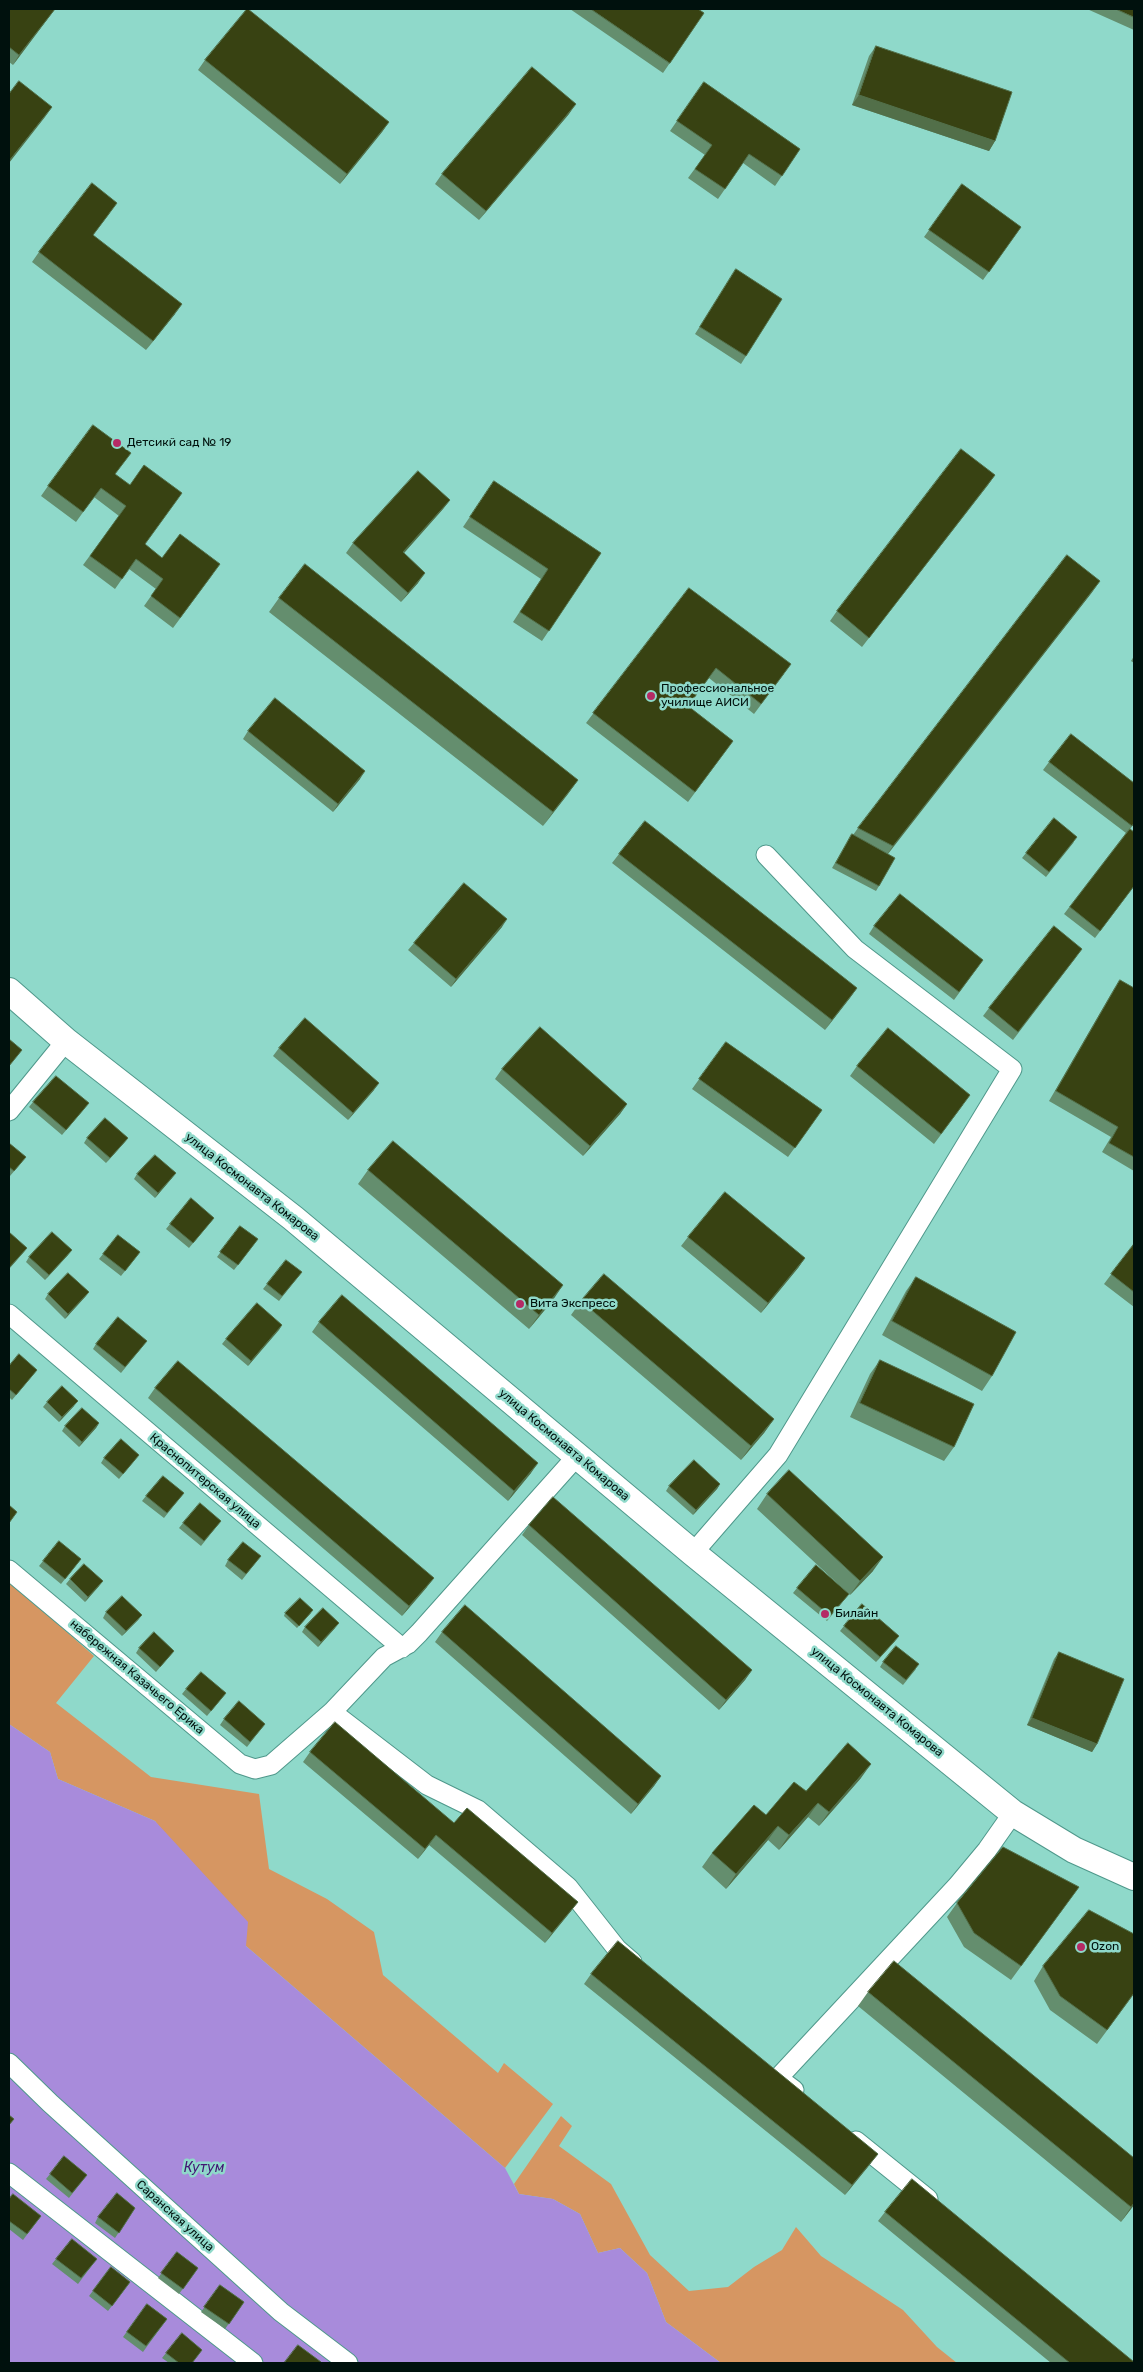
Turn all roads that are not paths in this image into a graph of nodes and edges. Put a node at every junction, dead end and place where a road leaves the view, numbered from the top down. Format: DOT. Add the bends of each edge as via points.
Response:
graph roads {
  1 [pos="766,855"];
  2 [pos="9,991"];
  3 [pos="66,1041"];
  4 [pos="9,1111"];
  5 [pos="9,1314"];
  6 [pos="577,1456"];
  7 [pos="693,1552"];
  8 [pos="9,1570"];
  9 [pos="402,1648"];
  10 [pos="332,1712"];
  11 [pos="1013,1813"];
  12 [pos="1134,1877"];
  13 [pos="644,1972"];
  14 [pos="9,2063"];
  15 [pos="763,2066"];
  16 [pos="778,2078"];
  17 [pos="809,2102"];
  18 [pos="840,2127"];
  19 [pos="9,2173"];
  20 [pos="939,2208"];
  21 [pos="254,2363"];
  22 [pos="348,2363"];
  1 -- 7 [label="street" via="855,949 1012,1069 778,1455"];
  2 -- 3 [label="main road, улица Космонавта Комарова"];
  3 -- 4 [label="street"];
  3 -- 6 [label="main road, улица Космонавта Комарова" via="293,1218"];
  5 -- 9 [label="street, Краснопитерская улица"];
  6 -- 7 [label="main road, улица Космонавта Комарова"];
  6 -- 9 [label="street" via="443,1608"];
  7 -- 11 [label="main road, улица Космонавта Комарова"];
  8 -- 10 [label="street, набережная Казачьего Ерика" via="240,1764 255,1769 270,1765"];
  9 -- 10 [label="street" via="384,1657"];
  10 -- 13 [label="street" via="427,1786 478,1810 568,1887 617,1949"];
  11 -- 12 [label="main road, улица Космонавта Комарова" via="1074,1850"];
  11 -- 16 [label="street" via="957,1886"];
  14 -- 22 [label="street, Саранская улица" via="281,2312"];
  15 -- 16 [label="street"];
  16 -- 17 [label="street"];
  18 -- 20 [label="street"];
  19 -- 21 [label="street"];
}
